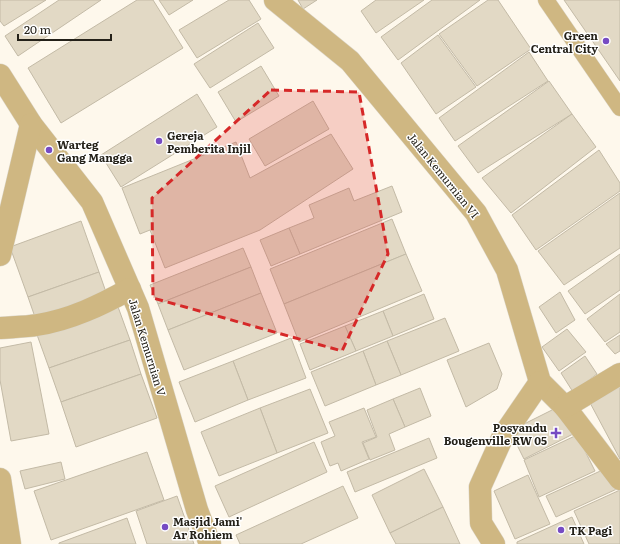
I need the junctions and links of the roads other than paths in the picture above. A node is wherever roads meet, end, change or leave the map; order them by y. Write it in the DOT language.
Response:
graph roads {
  1 [pos="275,0"];
  2 [pos="546,0"];
  3 [pos="0,75"];
  4 [pos="620,108"];
  5 [pos="31,124"];
  6 [pos="0,255"];
  7 [pos="130,290"];
  8 [pos="0,328"];
  9 [pos="620,374"];
  10 [pos="540,382"];
  11 [pos="565,407"];
  12 [pos="0,478"];
  13 [pos="620,479"];
  14 [pos="10,544"];
  15 [pos="210,544"];
  16 [pos="494,544"];
  1 -- 10 [label="street, Jalan Kemurnian VI"];
  2 -- 4 [label="lane"];
  3 -- 5 [label="street, Jalan Kemurnian V"];
  5 -- 6 [label="street"];
  5 -- 7 [label="street, Jalan Kemurnian V"];
  7 -- 8 [label="street"];
  7 -- 15 [label="street, Jalan Kemurnian V"];
  9 -- 11 [label="street"];
  10 -- 11 [label="street"];
  10 -- 16 [label="street"];
  11 -- 13 [label="street"];
  12 -- 14 [label="street"];
}
